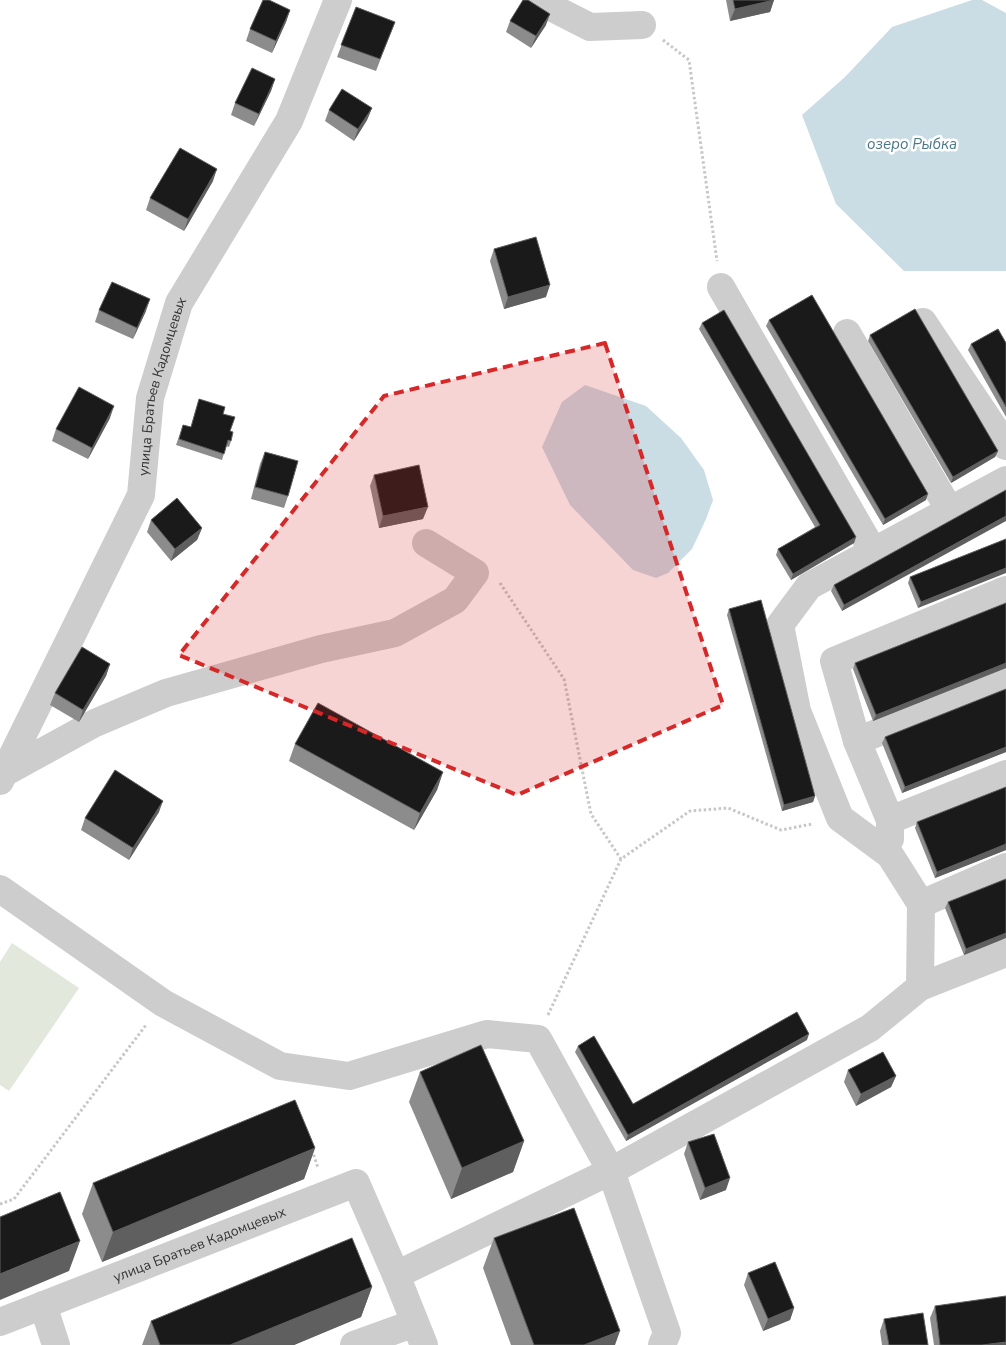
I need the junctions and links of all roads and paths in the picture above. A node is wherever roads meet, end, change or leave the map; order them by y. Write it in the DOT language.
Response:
graph roads {
  1 [pos="338,0"];
  2 [pos="537,0"];
  3 [pos="642,24"];
  4 [pos="721,287"];
  5 [pos="923,322"];
  6 [pos="847,333"];
  7 [pos="1006,446"];
  8 [pos="1006,480"];
  9 [pos="950,510"];
  10 [pos="426,543"];
  11 [pos="873,551"];
  12 [pos="498,580"];
  13 [pos="1006,590"];
  14 [pos="1006,681"];
  15 [pos="857,741"];
  16 [pos="1006,774"];
  17 [pos="2,777"];
  18 [pos="840,818"];
  19 [pos="890,820"];
  20 [pos="890,855"];
  21 [pos="621,859"];
  22 [pos="1006,867"];
  23 [pos="0,889"];
  24 [pos="921,904"];
  25 [pos="1006,953"];
  26 [pos="920,987"];
  27 [pos="163,1003"];
  28 [pos="538,1039"];
  29 [pos="311,1148"];
  30 [pos="611,1171"];
  31 [pos="328,1194"];
  32 [pos="0,1204"];
  33 [pos="396,1275"];
  34 [pos="43,1305"];
  35 [pos="0,1322"];
  36 [pos="419,1334"];
  37 [pos="56,1345"];
  38 [pos="354,1345"];
  39 [pos="662,1345"];
  1 -- 17 [label="street, улица Братьев Кадомцевых"];
  2 -- 3 [label="street"];
  3 -- 4 [label="path"];
  4 -- 11 [label="street"];
  5 -- 7 [label="street"];
  6 -- 9 [label="street"];
  8 -- 9 [label="street"];
  9 -- 11 [label="street"];
  10 -- 17 [label="street"];
  11 -- 18 [label="street"];
  12 -- 21 [label="path"];
  13 -- 15 [label="street"];
  14 -- 15 [label="street"];
  15 -- 19 [label="street"];
  16 -- 19 [label="street"];
  18 -- 20 [label="street"];
  18 -- 21 [label="path"];
  19 -- 20 [label="street"];
  20 -- 24 [label="street"];
  21 -- 28 [label="path"];
  22 -- 24 [label="street"];
  23 -- 27 [label="street"];
  24 -- 26 [label="street"];
  25 -- 26 [label="street"];
  26 -- 30 [label="street"];
  27 -- 28 [label="street"];
  27 -- 32 [label="path"];
  28 -- 30 [label="street"];
  29 -- 31 [label="path"];
  30 -- 33 [label="street"];
  30 -- 39 [label="street"];
  31 -- 33 [label="street, улица Братьев Кадомцевых"];
  31 -- 34 [label="street, улица Братьев Кадомцевых"];
  33 -- 36 [label="street"];
  34 -- 35 [label="street, улица Братьев Кадомцевых"];
  34 -- 37 [label="street"];
  36 -- 38 [label="street"];
}
